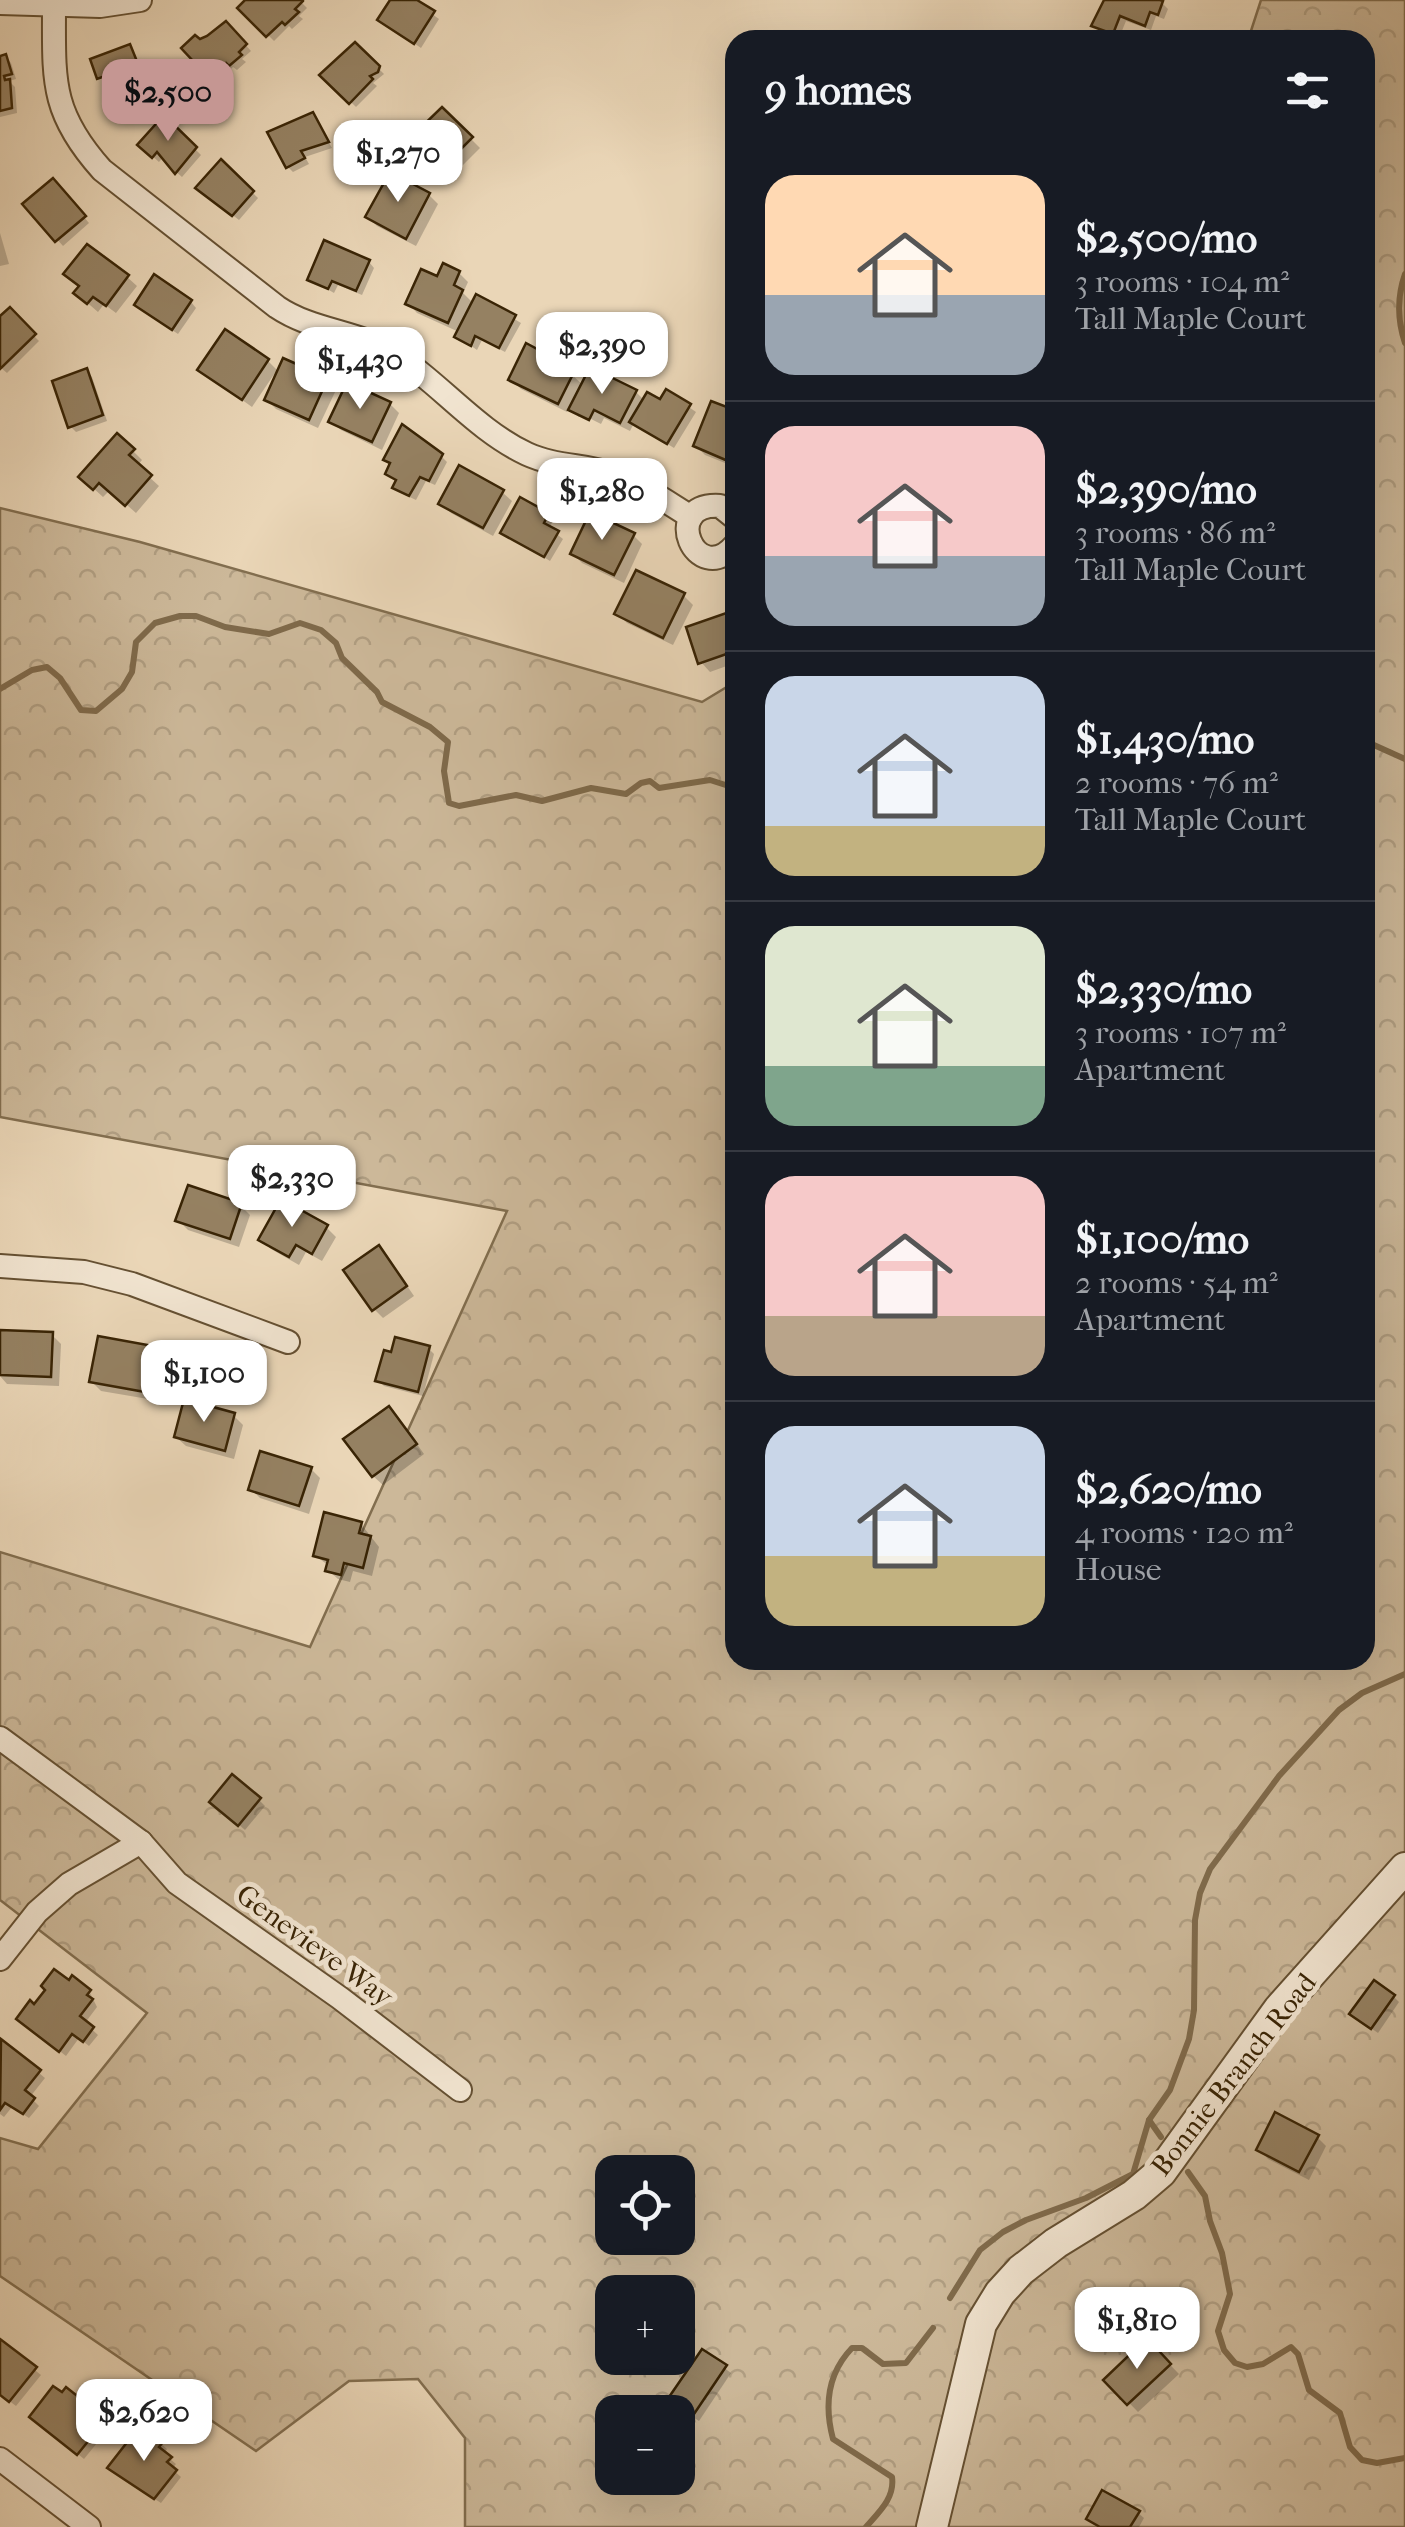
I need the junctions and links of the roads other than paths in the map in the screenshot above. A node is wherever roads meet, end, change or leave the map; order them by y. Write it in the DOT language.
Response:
graph roads {
  1 [pos="140,0"];
  2 [pos="0,3"];
  3 [pos="54,6"];
  4 [pos="725,510"];
  5 [pos="691,517"];
  6 [pos="725,553"];
  7 [pos="0,1266"];
  8 [pos="288,1342"];
  9 [pos="0,1738"];
  10 [pos="141,1842"];
  11 [pos="1405,1868"];
  12 [pos="0,1959"];
  13 [pos="460,2090"];
  14 [pos="0,2459"];
  15 [pos="89,2527"];
  16 [pos="932,2527"];
  1 -- 3 [label="street"];
  2 -- 3 [label="street"];
  3 -- 5 [label="street"];
  4 -- 5 [label="street"];
  5 -- 6 [label="street"];
  7 -- 8 [label="street"];
  9 -- 10 [label="street, Genevieve Way"];
  10 -- 12 [label="street"];
  10 -- 13 [label="street, Genevieve Way"];
  11 -- 16 [label="street, Bonnie Branch Road"];
  14 -- 15 [label="street"];
}
